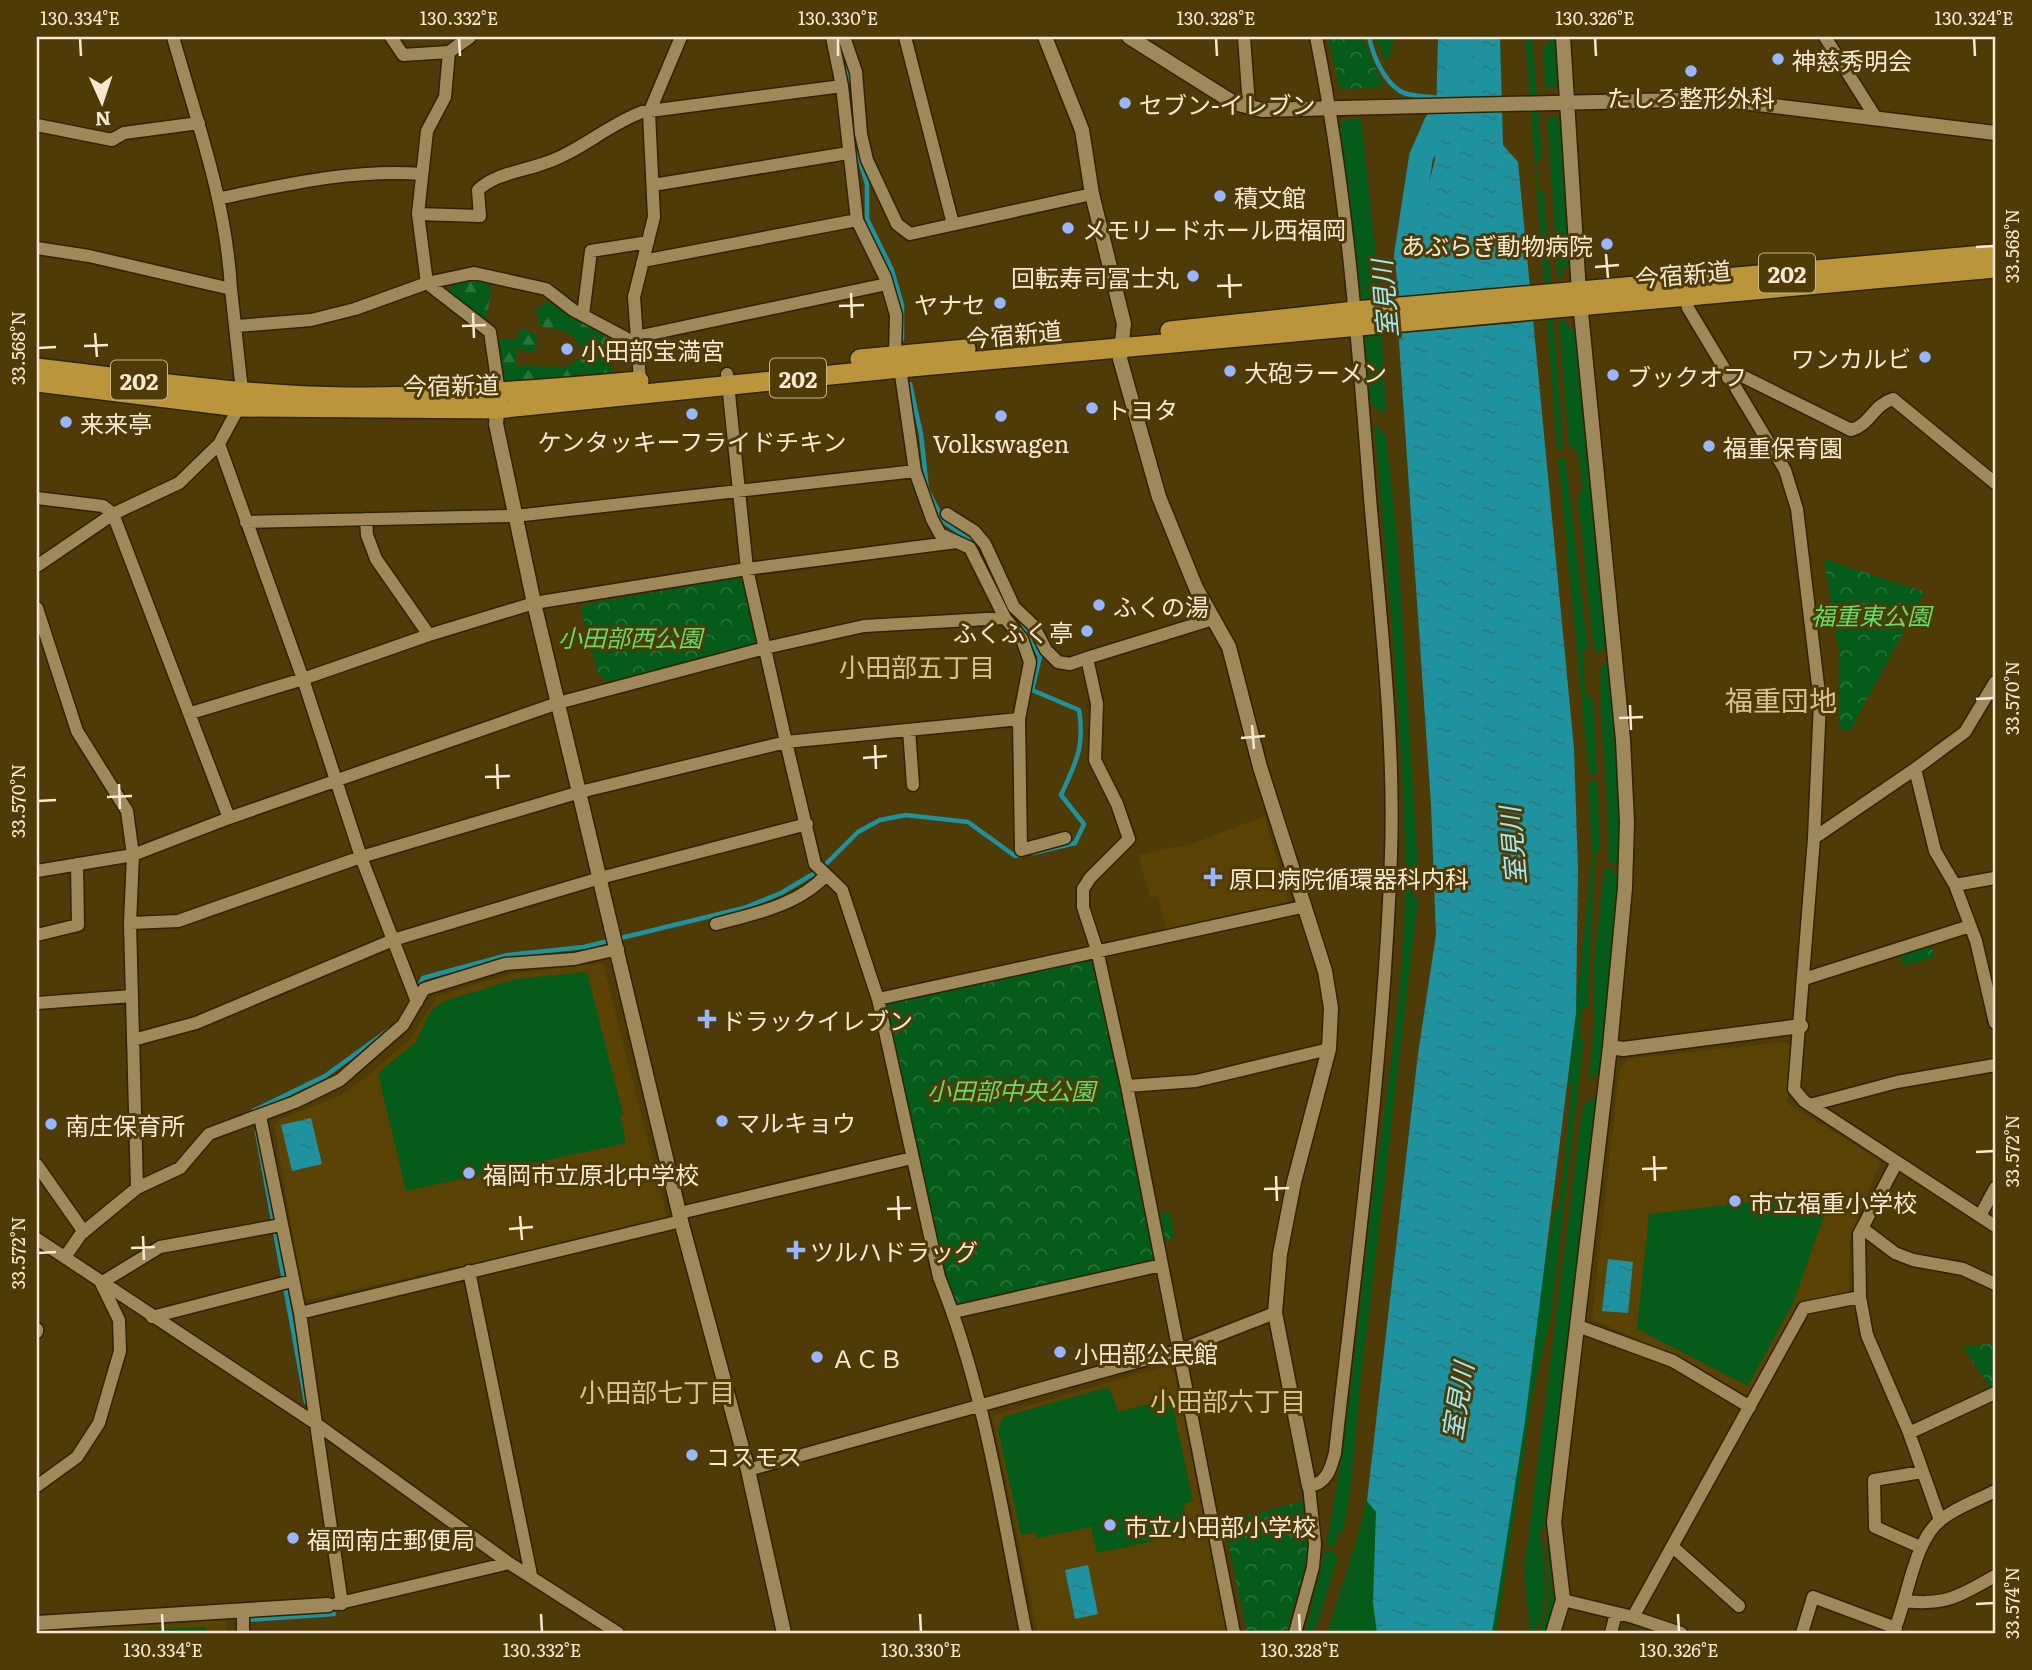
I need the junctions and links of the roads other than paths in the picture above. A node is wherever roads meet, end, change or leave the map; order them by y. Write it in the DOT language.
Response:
graph roads {
  1 [pos="173,37"];
  2 [pos="391,37"];
  3 [pos="470,37"];
  4 [pos="681,37"];
  5 [pos="905,37"];
  6 [pos="1045,37"];
  7 [pos="1129,37"];
  8 [pos="1244,37"];
  9 [pos="1316,37"];
  10 [pos="1563,37"];
  11 [pos="1825,37"];
  12 [pos="838,39"];
  13 [pos="449,52"];
  14 [pos="842,86"];
  15 [pos="1567,104"];
  16 [pos="1249,107"];
  17 [pos="1330,108"];
  18 [pos="649,113"];
  19 [pos="1876,118"];
  20 [pos="198,123"];
  21 [pos="37,125"];
  22 [pos="1995,133"];
  23 [pos="848,153"];
  24 [pos="422,174"];
  25 [pos="653,185"];
  26 [pos="1092,194"];
  27 [pos="221,198"];
  28 [pos="418,214"];
  29 [pos="857,220"];
  30 [pos="953,224"];
  31 [pos="648,242"];
  32 [pos="37,248"];
  33 [pos="1995,254"];
  34 [pos="643,261"];
  35 [pos="1995,268"];
  36 [pos="427,283"];
  37 [pos="887,284"];
  38 [pos="232,289"];
  39 [pos="1686,298"];
  40 [pos="1580,299"];
  41 [pos="583,315"];
  42 [pos="1355,319"];
  43 [pos="237,326"];
  44 [pos="636,341"];
  45 [pos="1122,342"];
  46 [pos="897,361"];
  47 [pos="37,369"];
  48 [pos="1728,378"];
  49 [pos="727,380"];
  50 [pos="640,381"];
  51 [pos="37,382"];
  52 [pos="240,399"];
  53 [pos="498,401"];
  54 [pos="219,444"];
  55 [pos="915,471"];
  56 [pos="1995,483"];
  57 [pos="737,491"];
  58 [pos="37,498"];
  59 [pos="113,514"];
  60 [pos="947,514"];
  61 [pos="515,516"];
  62 [pos="366,519"];
  63 [pos="246,522"];
  64 [pos="957,542"];
  65 [pos="37,566"];
  66 [pos="747,569"];
  67 [pos="534,603"];
  68 [pos="37,610"];
  69 [pos="1005,618"];
  70 [pos="1213,619"];
  71 [pos="429,635"];
  72 [pos="765,648"];
  73 [pos="1087,658"];
  74 [pos="303,679"];
  75 [pos="1995,682"];
  76 [pos="558,703"];
  77 [pos="191,713"];
  78 [pos="1019,719"];
  79 [pos="909,730"];
  80 [pos="786,742"];
  81 [pos="1915,769"];
  82 [pos="336,779"];
  83 [pos="913,785"];
  84 [pos="580,792"];
  85 [pos="229,818"];
  86 [pos="807,824"];
  87 [pos="1065,838"];
  88 [pos="1814,838"];
  89 [pos="133,855"];
  90 [pos="361,857"];
  91 [pos="76,864"];
  92 [pos="37,871"];
  93 [pos="827,875"];
  94 [pos="600,878"];
  95 [pos="1995,878"];
  96 [pos="1955,885"];
  97 [pos="1302,907"];
  98 [pos="130,923"];
  99 [pos="716,924"];
  100 [pos="1970,926"];
  101 [pos="37,935"];
  102 [pos="393,940"];
  103 [pos="616,942"];
  104 [pos="1097,950"];
  105 [pos="1804,979"];
  106 [pos="132,996"];
  107 [pos="878,999"];
  108 [pos="416,1002"];
  109 [pos="37,1003"];
  110 [pos="1995,1023"];
  111 [pos="1801,1026"];
  112 [pos="133,1040"];
  113 [pos="1610,1047"];
  114 [pos="1329,1049"];
  115 [pos="1995,1065"];
  116 [pos="1128,1086"];
  117 [pos="1810,1105"];
  118 [pos="255,1118"];
  119 [pos="912,1158"];
  120 [pos="1900,1164"];
  121 [pos="37,1165"];
  122 [pos="137,1188"];
  123 [pos="1995,1188"];
  124 [pos="1980,1216"];
  125 [pos="680,1217"];
  126 [pos="275,1226"];
  127 [pos="1995,1226"];
  128 [pos="1862,1228"];
  129 [pos="83,1232"];
  130 [pos="37,1239"];
  131 [pos="65,1257"];
  132 [pos="1162,1265"];
  133 [pos="469,1270"];
  134 [pos="292,1281"];
  135 [pos="101,1283"];
  136 [pos="1995,1284"];
  137 [pos="1860,1297"];
  138 [pos="954,1312"];
  139 [pos="300,1313"];
  140 [pos="1275,1313"];
  141 [pos="152,1318"];
  142 [pos="1578,1326"];
  143 [pos="1180,1350"];
  144 [pos="1995,1393"];
  145 [pos="982,1404"];
  146 [pos="1750,1407"];
  147 [pos="318,1425"];
  148 [pos="1909,1433"];
  149 [pos="748,1470"];
  150 [pos="1922,1472"];
  151 [pos="37,1486"];
  152 [pos="1308,1486"];
  153 [pos="1995,1491"];
  154 [pos="1940,1520"];
  155 [pos="1672,1547"];
  156 [pos="1920,1547"];
  157 [pos="509,1563"];
  158 [pos="531,1576"];
  159 [pos="1995,1576"];
  160 [pos="1563,1600"];
  161 [pos="1906,1601"];
  162 [pos="335,1604"];
  163 [pos="1739,1606"];
  164 [pos="243,1610"];
  165 [pos="1616,1613"];
  166 [pos="1633,1617"];
  167 [pos="37,1623"];
  168 [pos="1649,1628"];
  169 [pos="1895,1630"];
  170 [pos="243,1633"];
  171 [pos="618,1633"];
  172 [pos="784,1633"];
  173 [pos="1026,1633"];
  174 [pos="1234,1633"];
  175 [pos="1295,1633"];
  176 [pos="1553,1633"];
  177 [pos="1611,1633"];
  178 [pos="1681,1633"];
  179 [pos="1802,1633"];
  1 -- 20 [label="street"];
  2 -- 13 [label="street"];
  3 -- 13 [label="street"];
  4 -- 18 [label="street"];
  5 -- 30 [label="street"];
  6 -- 26 [label="street"];
  7 -- 16 [label="street"];
  8 -- 16 [label="street"];
  9 -- 17 [label="street"];
  10 -- 15 [label="street"];
  11 -- 19 [label="street"];
  12 -- 14 [label="street"];
  12 -- 30 [label="street"];
  13 -- 24 [label="street"];
  14 -- 18 [label="street"];
  14 -- 23 [label="street"];
  15 -- 17 [label="street"];
  15 -- 19 [label="street"];
  15 -- 40 [label="street"];
  16 -- 17 [label="street"];
  17 -- 42 [label="street"];
  18 -- 25 [label="street"];
  18 -- 28 [label="street"];
  19 -- 22 [label="street"];
  20 -- 21 [label="street"];
  20 -- 27 [label="street"];
  23 -- 25 [label="street"];
  23 -- 29 [label="street"];
  24 -- 27 [label="street"];
  24 -- 28 [label="street"];
  25 -- 31 [label="street"];
  26 -- 30 [label="street"];
  26 -- 45 [label="street"];
  27 -- 38 [label="street"];
  28 -- 36 [label="street"];
  29 -- 34 [label="street"];
  29 -- 37 [label="street"];
  31 -- 34 [label="street"];
  31 -- 41 [label="street"];
  32 -- 38 [label="street"];
  33 -- 40 [label="highway, 今宿新道 / 202"];
  34 -- 44 [label="street"];
  35 -- 39 [label="highway, 今宿新道 / 202"];
  36 -- 41 [label="street"];
  36 -- 43 [label="street"];
  36 -- 53 [label="street"];
  37 -- 44 [label="street"];
  37 -- 46 [label="street"];
  38 -- 43 [label="street"];
  39 -- 40 [label="highway, 今宿新道 / 202"];
  39 -- 48 [label="street"];
  40 -- 42 [label="highway, 今宿新道 / 202"];
  40 -- 113 [label="street"];
  41 -- 44 [label="street"];
  42 -- 45 [label="highway, 今宿新道 / 202"];
  42 -- 152 [label="street"];
  43 -- 52 [label="street"];
  44 -- 50 [label="street"];
  45 -- 46 [label="highway, 今宿新道 / 202"];
  45 -- 70 [label="street"];
  46 -- 49 [label="highway, 今宿新道 / 202"];
  46 -- 55 [label="street"];
  47 -- 52 [label="highway, 今宿新道 / 202"];
  48 -- 56 [label="street"];
  48 -- 88 [label="street"];
  49 -- 50 [label="highway, 今宿新道 / 202"];
  49 -- 53 [label="highway, 今宿新道 / 202"];
  49 -- 57 [label="street"];
  50 -- 53 [label="highway, 今宿新道 / 202"];
  51 -- 52 [label="highway, 今宿新道 / 202"];
  52 -- 53 [label="highway, 今宿新道 / 202"];
  52 -- 54 [label="street"];
  53 -- 61 [label="street"];
  54 -- 59 [label="street"];
  54 -- 63 [label="street"];
  55 -- 57 [label="street"];
  55 -- 64 [label="street"];
  57 -- 61 [label="street"];
  57 -- 66 [label="street"];
  58 -- 59 [label="street"];
  59 -- 65 [label="street"];
  59 -- 77 [label="street"];
  60 -- 73 [label="street"];
  61 -- 62 [label="street"];
  61 -- 67 [label="street"];
  62 -- 63 [label="street"];
  62 -- 71 [label="street"];
  63 -- 74 [label="street"];
  64 -- 66 [label="street"];
  64 -- 69 [label="street"];
  66 -- 67 [label="street"];
  66 -- 72 [label="street"];
  67 -- 71 [label="street"];
  67 -- 76 [label="street"];
  68 -- 89 [label="street"];
  69 -- 72 [label="street"];
  69 -- 78 [label="street"];
  70 -- 73 [label="street"];
  70 -- 97 [label="street"];
  71 -- 74 [label="street"];
  72 -- 76 [label="street"];
  72 -- 80 [label="street"];
  73 -- 104 [label="street"];
  74 -- 77 [label="street"];
  74 -- 82 [label="street"];
  75 -- 81 [label="street"];
  76 -- 82 [label="street"];
  76 -- 84 [label="street"];
  77 -- 85 [label="street"];
  78 -- 79 [label="street"];
  78 -- 87 [label="street"];
  79 -- 80 [label="street"];
  79 -- 83 [label="street"];
  80 -- 84 [label="street"];
  80 -- 86 [label="street"];
  81 -- 88 [label="street"];
  81 -- 96 [label="street"];
  82 -- 85 [label="street"];
  82 -- 90 [label="street"];
  84 -- 90 [label="street"];
  84 -- 94 [label="street"];
  85 -- 89 [label="street"];
  86 -- 93 [label="street"];
  86 -- 94 [label="street"];
  88 -- 105 [label="street"];
  89 -- 91 [label="street"];
  89 -- 98 [label="street"];
  90 -- 98 [label="street"];
  90 -- 102 [label="street"];
  91 -- 92 [label="street"];
  91 -- 101 [label="street"];
  93 -- 99 [label="street"];
  93 -- 107 [label="street"];
  94 -- 102 [label="street"];
  94 -- 103 [label="street"];
  95 -- 96 [label="street"];
  96 -- 100 [label="street"];
  97 -- 104 [label="street"];
  97 -- 114 [label="street"];
  98 -- 106 [label="street"];
  100 -- 105 [label="street"];
  100 -- 110 [label="street"];
  102 -- 108 [label="street"];
  102 -- 112 [label="street"];
  103 -- 108 [label="street"];
  103 -- 125 [label="street"];
  104 -- 107 [label="street"];
  104 -- 116 [label="street"];
  105 -- 111 [label="street"];
  106 -- 109 [label="street"];
  106 -- 112 [label="street"];
  107 -- 119 [label="street"];
  108 -- 118 [label="street"];
  111 -- 113 [label="street"];
  111 -- 117 [label="street"];
  112 -- 122 [label="street"];
  113 -- 142 [label="street"];
  114 -- 116 [label="street"];
  114 -- 140 [label="street"];
  115 -- 117 [label="street"];
  116 -- 132 [label="street"];
  117 -- 120 [label="street"];
  118 -- 122 [label="street"];
  118 -- 126 [label="street"];
  119 -- 125 [label="street"];
  119 -- 138 [label="street"];
  120 -- 124 [label="street"];
  120 -- 128 [label="street"];
  121 -- 129 [label="street"];
  122 -- 129 [label="street"];
  123 -- 124 [label="street"];
  124 -- 127 [label="street"];
  125 -- 133 [label="street"];
  125 -- 149 [label="street"];
  126 -- 134 [label="street"];
  126 -- 135 [label="street"];
  128 -- 136 [label="street"];
  128 -- 137 [label="street"];
  129 -- 131 [label="street"];
  130 -- 131 [label="street"];
  131 -- 135 [label="street"];
  132 -- 138 [label="street"];
  132 -- 143 [label="street"];
  133 -- 139 [label="street"];
  133 -- 158 [label="street"];
  134 -- 139 [label="street"];
  134 -- 141 [label="street"];
  135 -- 141 [label="street"];
  135 -- 151 [label="street"];
  137 -- 146 [label="street"];
  137 -- 148 [label="street"];
  138 -- 145 [label="street"];
  139 -- 147 [label="street"];
  140 -- 143 [label="street"];
  140 -- 152 [label="street"];
  141 -- 147 [label="street"];
  142 -- 146 [label="street"];
  142 -- 160 [label="street"];
  143 -- 145 [label="street"];
  143 -- 174 [label="street"];
  144 -- 148 [label="street"];
  145 -- 149 [label="street"];
  145 -- 173 [label="street"];
  146 -- 155 [label="street"];
  147 -- 157 [label="street"];
  147 -- 162 [label="street"];
  148 -- 150 [label="street"];
  149 -- 172 [label="street"];
  150 -- 154 [label="street"];
  150 -- 156 [label="street"];
  152 -- 175 [label="street"];
  153 -- 154 [label="street"];
  154 -- 156 [label="street"];
  155 -- 163 [label="street"];
  155 -- 166 [label="street"];
  156 -- 161 [label="street"];
  157 -- 158 [label="street"];
  157 -- 162 [label="street"];
  158 -- 171 [label="street"];
  159 -- 161 [label="street"];
  160 -- 165 [label="street"];
  160 -- 176 [label="street"];
  161 -- 169 [label="street"];
  162 -- 164 [label="street"];
  164 -- 167 [label="street"];
  164 -- 170 [label="street"];
  165 -- 166 [label="street"];
  165 -- 177 [label="street"];
  166 -- 168 [label="street"];
  168 -- 178 [label="street"];
  169 -- 179 [label="street"];
}
